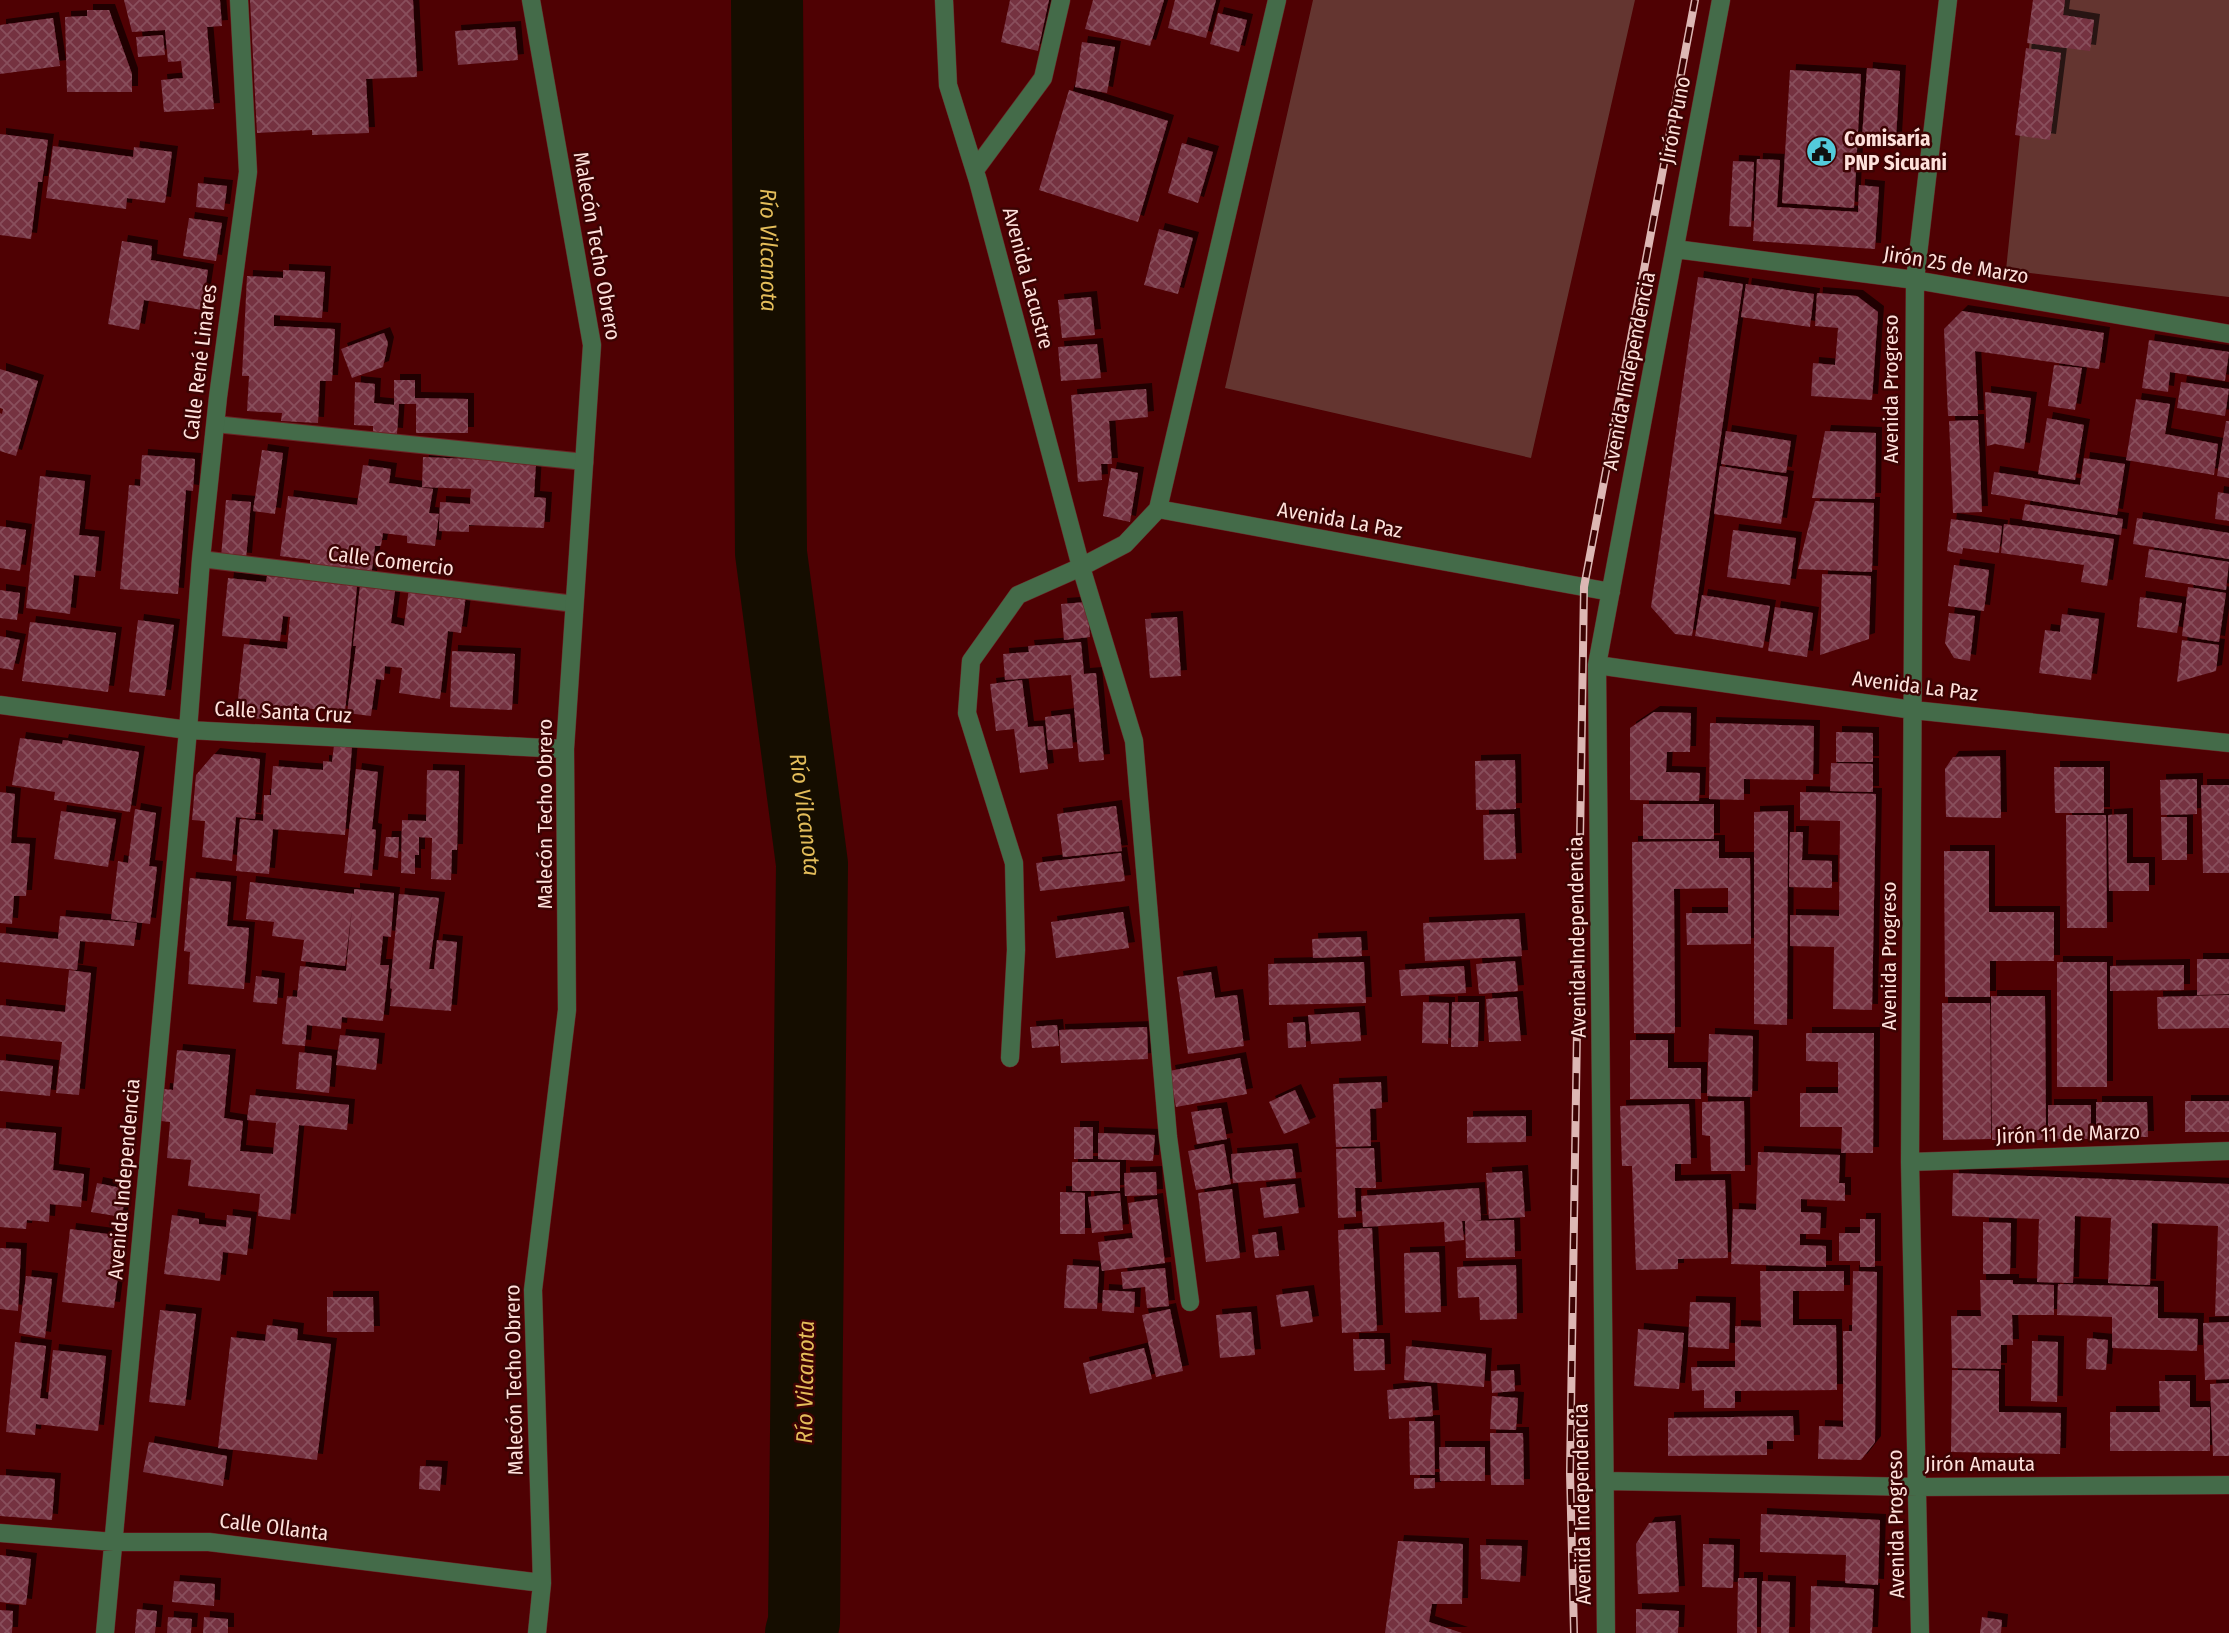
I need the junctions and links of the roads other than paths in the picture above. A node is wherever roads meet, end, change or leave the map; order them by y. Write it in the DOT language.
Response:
graph roads {
  1 [pos="239,0"];
  2 [pos="531,0"];
  3 [pos="944,0"];
  4 [pos="1061,0"];
  5 [pos="1277,0"];
  6 [pos="1721,0"];
  7 [pos="1948,0"];
  8 [pos="975,170"];
  9 [pos="1675,249"];
  10 [pos="1915,280"];
  11 [pos="2229,334"];
  12 [pos="215,424"];
  13 [pos="585,462"];
  14 [pos="1158,509"];
  15 [pos="201,559"];
  16 [pos="1081,567"];
  17 [pos="1611,592"];
  18 [pos="575,604"];
  19 [pos="1597,665"];
  20 [pos="0,705"];
  21 [pos="1913,710"];
  22 [pos="188,730"];
  23 [pos="2228,738"];
  24 [pos="565,750"];
  25 [pos="1010,1058"];
  26 [pos="2229,1151"];
  27 [pos="1910,1162"];
  28 [pos="1190,1302"];
  29 [pos="1605,1481"];
  30 [pos="2229,1485"];
  31 [pos="1918,1487"];
  32 [pos="0,1533"];
  33 [pos="114,1542"];
  34 [pos="542,1583"];
  35 [pos="105,1633"];
  36 [pos="537,1633"];
  37 [pos="1606,1633"];
  38 [pos="1920,1633"];
  1 -- 12 [label="street, Calle René Linares"];
  2 -- 13 [label="street, Malecón Techo Obrero"];
  3 -- 8 [label="street, Avenida Lacustre"];
  4 -- 8 [label="street"];
  5 -- 14 [label="street"];
  6 -- 9 [label="street, Jirón Puno"];
  7 -- 10 [label="street, Avenida Progreso"];
  8 -- 16 [label="street, Avenida Lacustre"];
  9 -- 10 [label="street, Jirón 25 de Marzo"];
  9 -- 17 [label="street, Avenida Independencia"];
  10 -- 11 [label="street, Jirón 25 de Marzo"];
  10 -- 21 [label="street, Avenida Progreso"];
  12 -- 13 [label="lane"];
  12 -- 15 [label="street, Calle René Linares"];
  13 -- 18 [label="street, Malecón Techo Obrero"];
  14 -- 16 [label="street"];
  14 -- 17 [label="street, Avenida La Paz"];
  15 -- 18 [label="lane, Calle Comercio"];
  15 -- 22 [label="street, Calle René Linares"];
  16 -- 25 [label="street"];
  16 -- 28 [label="street, Avenida Lacustre"];
  17 -- 19 [label="street, Avenida Independencia"];
  18 -- 24 [label="street, Malecón Techo Obrero"];
  19 -- 21 [label="street, Avenida La Paz"];
  19 -- 29 [label="street, Avenida Independencia"];
  20 -- 22 [label="street, Calle Santa Cruz"];
  21 -- 23 [label="street, Avenida La Paz"];
  21 -- 27 [label="street, Avenida Progreso"];
  22 -- 24 [label="street, Calle Santa Cruz"];
  22 -- 33 [label="street, Avenida Independencia"];
  24 -- 34 [label="street, Malecón Techo Obrero"];
  26 -- 27 [label="street, Jirón 11 de Marzo"];
  27 -- 31 [label="street, Avenida Progreso"];
  29 -- 31 [label="street, Jirón Amauta"];
  29 -- 37 [label="street, Avenida Independencia"];
  30 -- 31 [label="street, Jirón Amauta"];
  31 -- 38 [label="street, Avenida Progreso"];
  32 -- 33 [label="street, Calle Ollanta"];
  33 -- 34 [label="street, Calle Ollanta"];
  33 -- 35 [label="street, Avenida Independencia"];
  34 -- 36 [label="street, Malecón Techo Obrero"];
}
